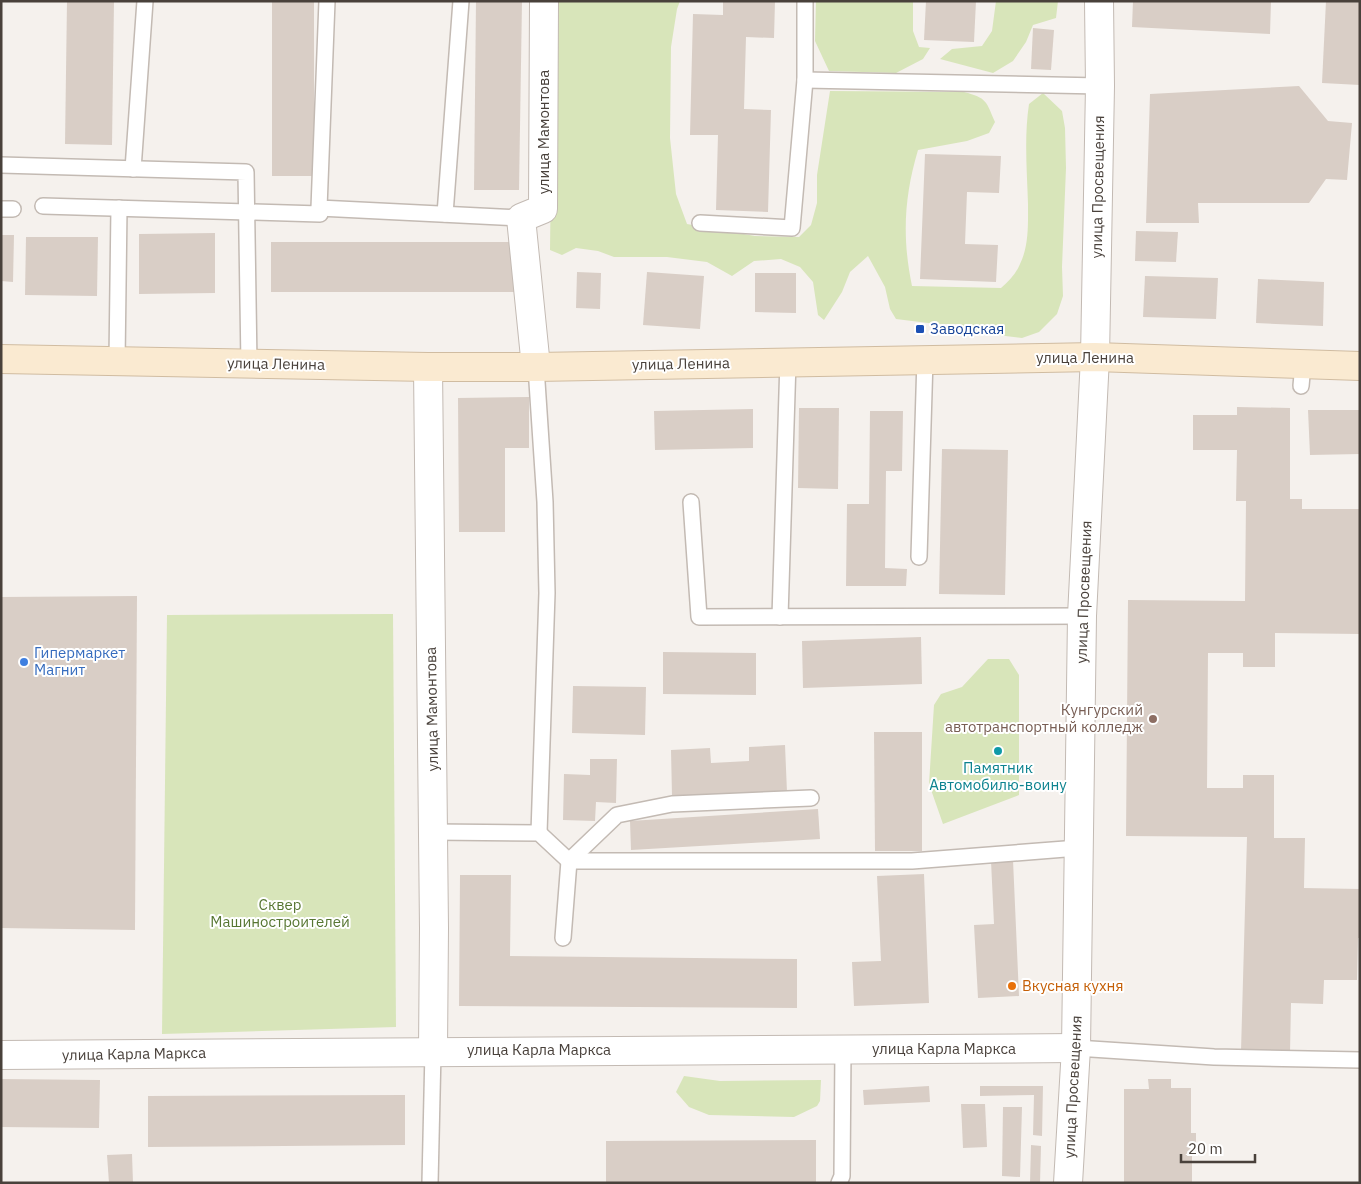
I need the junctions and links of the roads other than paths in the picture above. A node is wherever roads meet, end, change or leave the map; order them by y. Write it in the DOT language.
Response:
graph roads {
  1 [pos="145,1"];
  2 [pos="327,1"];
  3 [pos="461,1"];
  4 [pos="544,1"];
  5 [pos="804,1"];
  6 [pos="1099,1"];
  7 [pos="805,80"];
  8 [pos="1100,86"];
  9 [pos="1,165"];
  10 [pos="133,169"];
  11 [pos="43,206"];
  12 [pos="119,208"];
  13 [pos="319,208"];
  14 [pos="247,211"];
  15 [pos="445,214"];
  16 [pos="521,218"];
  17 [pos="700,223"];
  18 [pos="1095,357"];
  19 [pos="1,359"];
  20 [pos="925,359"];
  21 [pos="788,361"];
  22 [pos="117,362"];
  23 [pos="249,364"];
  24 [pos="1360,366"];
  25 [pos="428,367"];
  26 [pos="536,367"];
  27 [pos="691,502"];
  28 [pos="919,557"];
  29 [pos="780,616"];
  30 [pos="1082,616"];
  31 [pos="811,798"];
  32 [pos="433,832"];
  33 [pos="539,832"];
  34 [pos="1078,848"];
  35 [pos="569,861"];
  36 [pos="563,938"];
  37 [pos="1076,1048"];
  38 [pos="844,1049"];
  39 [pos="433,1051"];
  40 [pos="1,1055"];
  41 [pos="1360,1060"];
  42 [pos="430,1183"];
  43 [pos="839,1183"];
  44 [pos="1068,1183"];
  1 -- 10 [label="lane"];
  2 -- 13 [label="lane"];
  3 -- 15 [label="lane"];
  4 -- 16 [label="street, улица Мамонтова"];
  5 -- 7 [label="lane"];
  6 -- 8 [label="street, улица Просвещения"];
  7 -- 8 [label="lane"];
  7 -- 17 [label="lane"];
  8 -- 18 [label="street, улица Просвещения"];
  9 -- 10 [label="lane"];
  10 -- 14 [label="lane"];
  11 -- 12 [label="lane"];
  12 -- 14 [label="lane"];
  12 -- 22 [label="lane"];
  13 -- 14 [label="lane"];
  13 -- 15 [label="lane"];
  14 -- 23 [label="lane"];
  15 -- 16 [label="lane"];
  16 -- 26 [label="street"];
  18 -- 20 [label="street, улица Ленина"];
  18 -- 24 [label="street, улица Ленина"];
  18 -- 30 [label="street, улица Просвещения"];
  19 -- 22 [label="street, улица Ленина"];
  20 -- 21 [label="street, улица Ленина"];
  20 -- 28 [label="lane"];
  21 -- 26 [label="street, улица Ленина"];
  21 -- 29 [label="lane"];
  22 -- 23 [label="street, улица Ленина"];
  23 -- 25 [label="street, улица Ленина"];
  25 -- 26 [label="street, улица Ленина"];
  25 -- 32 [label="street, улица Мамонтова"];
  26 -- 33 [label="lane"];
  27 -- 29 [label="lane"];
  29 -- 30 [label="lane"];
  30 -- 34 [label="street, улица Просвещения"];
  31 -- 35 [label="lane"];
  32 -- 33 [label="lane"];
  32 -- 39 [label="street, улица Мамонтова"];
  33 -- 35 [label="lane"];
  34 -- 35 [label="lane"];
  34 -- 37 [label="street, улица Просвещения"];
  35 -- 36 [label="lane"];
  37 -- 38 [label="street, улица Карла Маркса"];
  37 -- 41 [label="lane"];
  37 -- 44 [label="street, улица Просвещения"];
  38 -- 39 [label="street, улица Карла Маркса"];
  38 -- 43 [label="lane"];
  39 -- 40 [label="street, улица Карла Маркса"];
  39 -- 42 [label="lane"];
}
